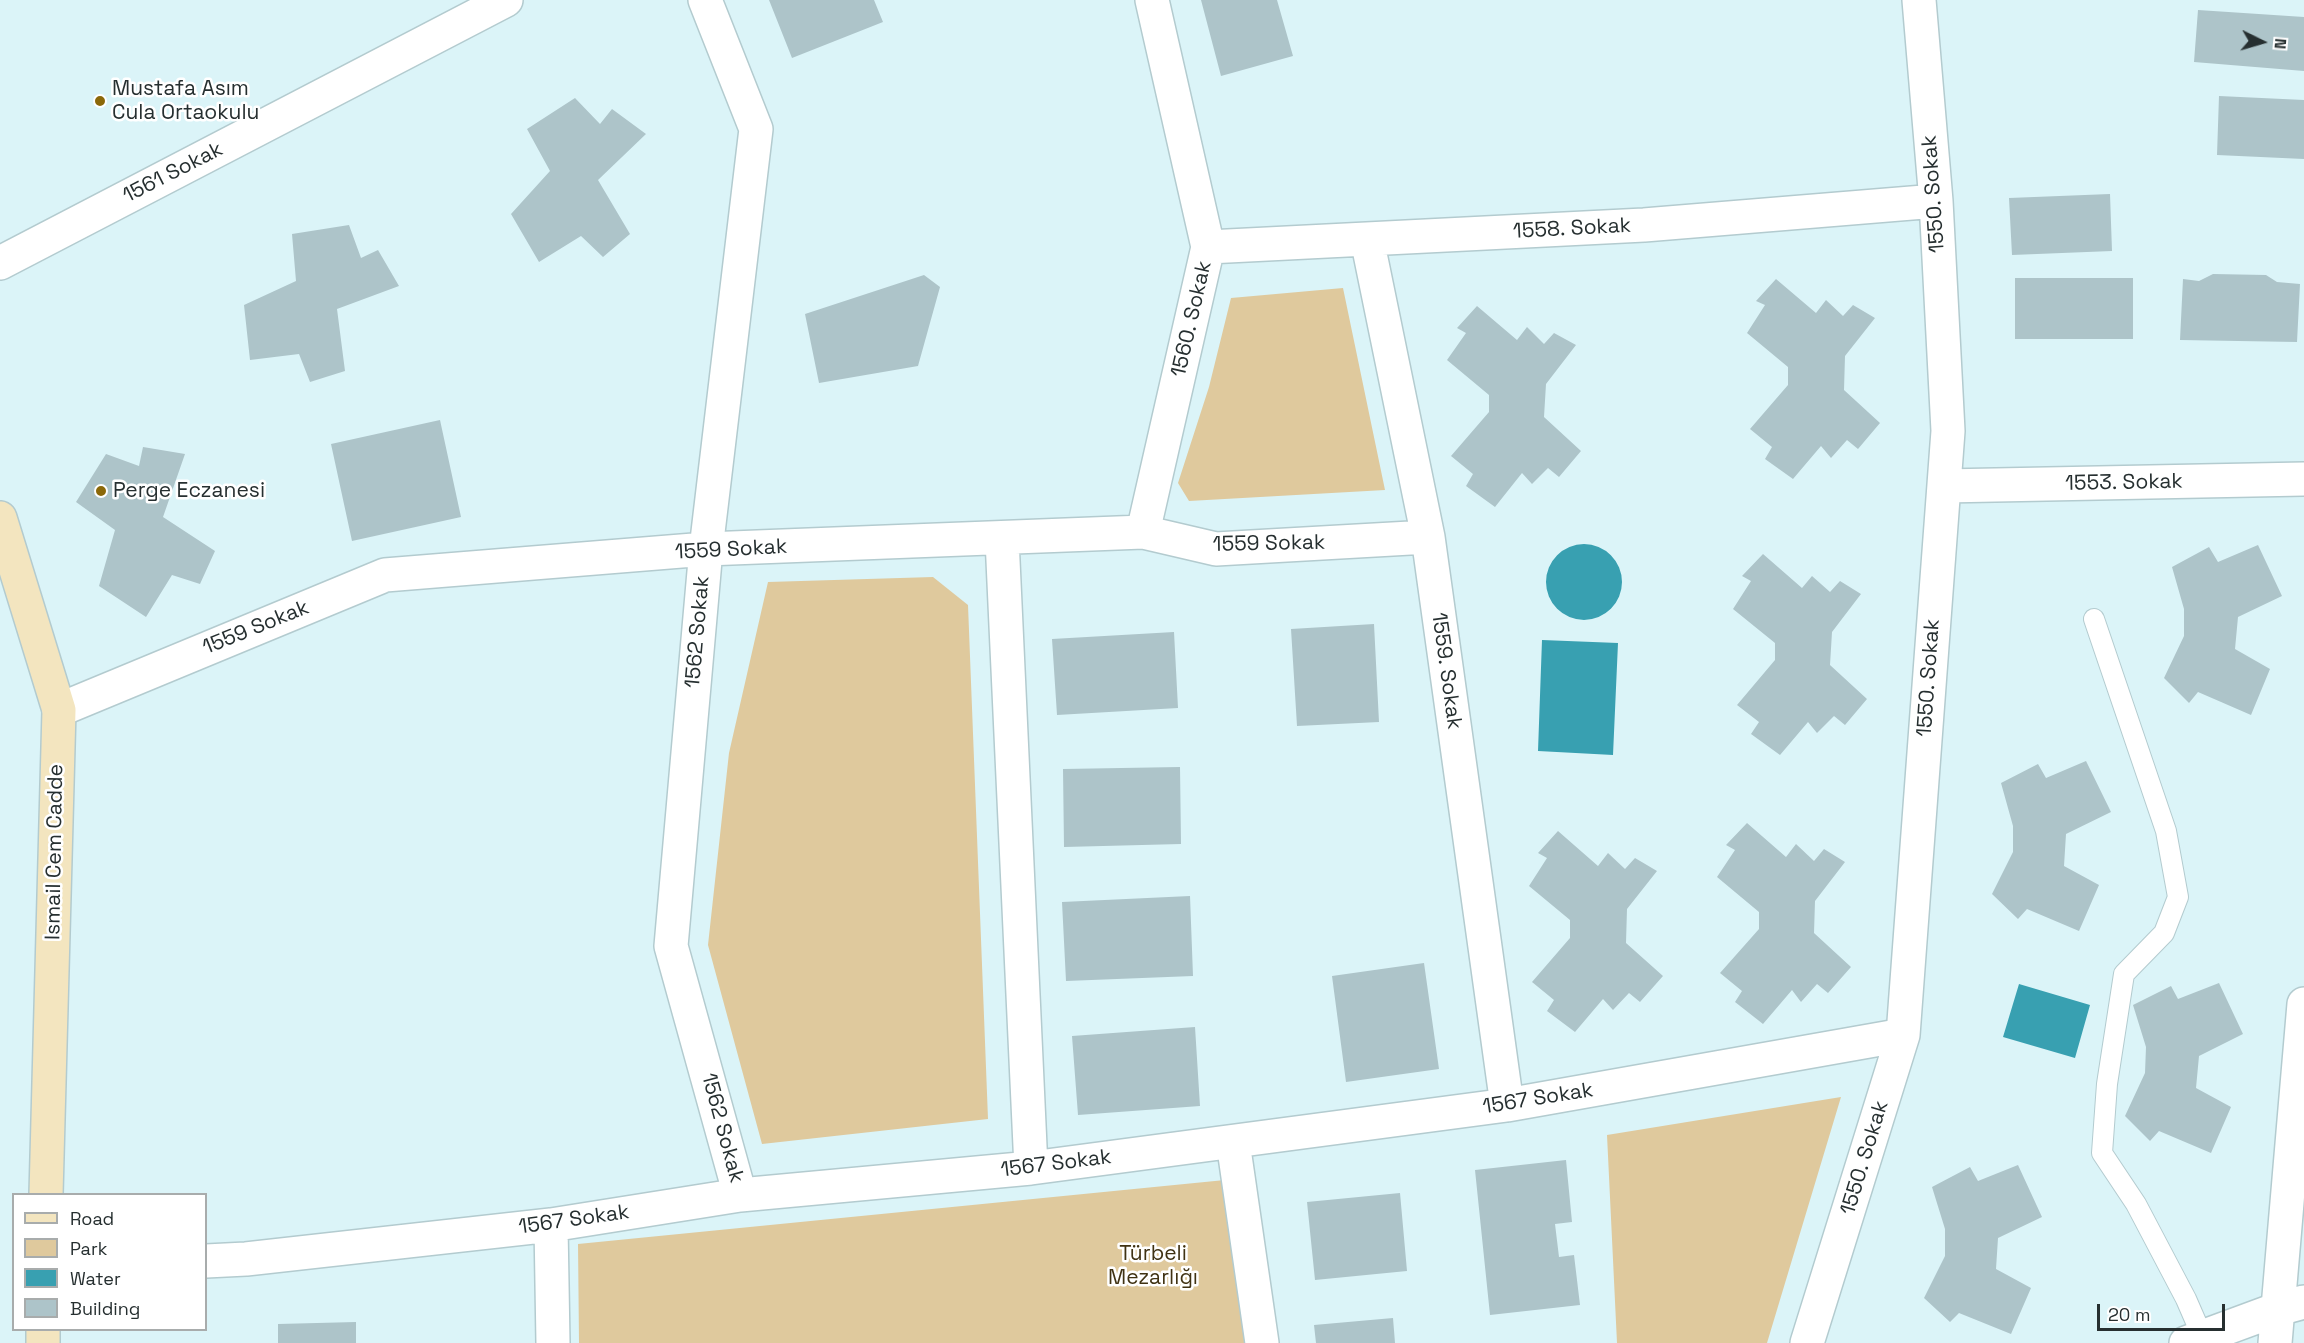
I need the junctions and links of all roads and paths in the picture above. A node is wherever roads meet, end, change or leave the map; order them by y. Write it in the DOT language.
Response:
graph roads {
  1 [pos="506,0"];
  2 [pos="705,0"];
  3 [pos="1152,0"];
  4 [pos="1919,0"];
  5 [pos="1936,201"];
  6 [pos="1367,239"];
  7 [pos="1208,247"];
  8 [pos="0,263"];
  9 [pos="2304,479"];
  10 [pos="1944,486"];
  11 [pos="0,518"];
  12 [pos="1143,532"];
  13 [pos="1428,537"];
  14 [pos="1002,539"];
  15 [pos="706,549"];
  16 [pos="2094,619"];
  17 [pos="59,710"];
  18 [pos="2304,1004"];
  19 [pos="1903,1035"];
  20 [pos="1507,1105"];
  21 [pos="1233,1142"];
  22 [pos="1031,1168"];
  23 [pos="46,1193"];
  24 [pos="740,1195"];
  25 [pos="551,1225"];
  26 [pos="207,1261"];
  27 [pos="2291,1306"];
  28 [pos="2194,1341"];
  29 [pos="553,1343"];
  30 [pos="1262,1343"];
  31 [pos="1807,1343"];
  32 [pos="2275,1343"];
  1 -- 8 [label="street, 1561 Sokak"];
  2 -- 15 [label="street, 1562 Sokak"];
  3 -- 7 [label="street, 1560. Sokak"];
  4 -- 5 [label="street, 1550. Sokak"];
  5 -- 6 [label="street, 1558. Sokak"];
  5 -- 10 [label="street, 1550. Sokak"];
  6 -- 7 [label="street, 1558. Sokak"];
  6 -- 13 [label="street, 1559. Sokak"];
  7 -- 12 [label="street, 1560. Sokak"];
  9 -- 10 [label="street, 1553. Sokak"];
  10 -- 19 [label="street, 1550. Sokak"];
  11 -- 17 [label="main road, Ismail Cem Cadde"];
  12 -- 13 [label="street, 1559 Sokak"];
  12 -- 14 [label="street, 1559 Sokak"];
  13 -- 20 [label="street, 1559. Sokak"];
  14 -- 15 [label="street, 1559 Sokak"];
  14 -- 22 [label="street"];
  15 -- 17 [label="street, 1559 Sokak"];
  15 -- 24 [label="street, 1562 Sokak"];
  16 -- 28 [label="lane"];
  17 -- 23 [label="main road, Ismail Cem Cadde"];
  18 -- 27 [label="street"];
  19 -- 20 [label="street, 1567 Sokak"];
  19 -- 31 [label="street, 1550. Sokak"];
  20 -- 21 [label="street, 1567 Sokak"];
  21 -- 22 [label="street, 1567 Sokak"];
  21 -- 30 [label="street"];
  22 -- 24 [label="street, 1567 Sokak"];
  24 -- 25 [label="street, 1567 Sokak"];
  25 -- 26 [label="street, 1567 Sokak"];
  25 -- 29 [label="street"];
  27 -- 28 [label="street"];
  27 -- 32 [label="street"];
}
